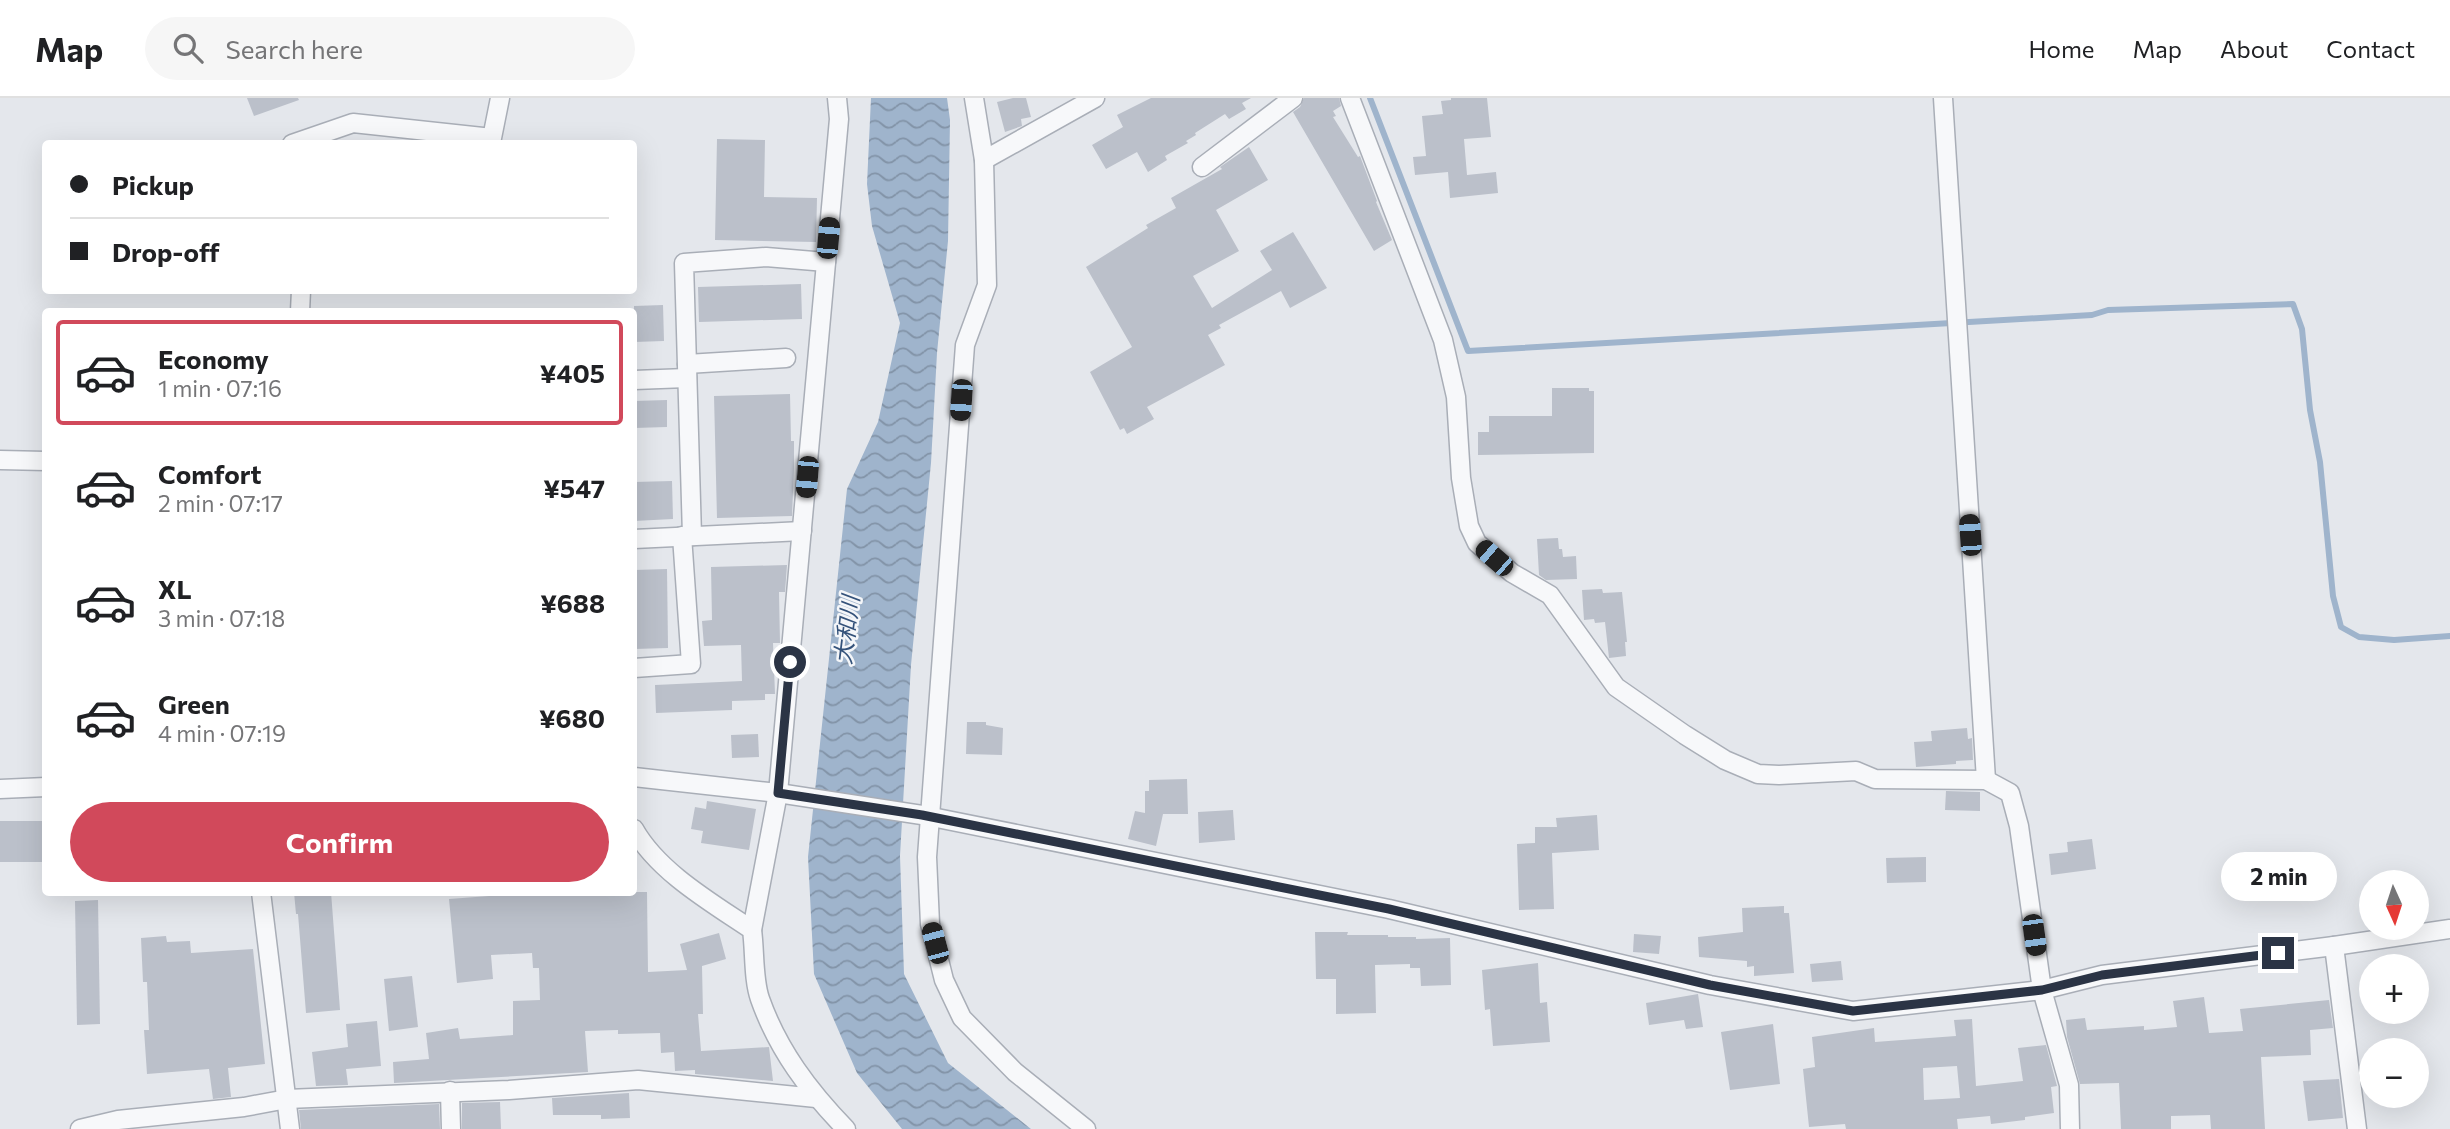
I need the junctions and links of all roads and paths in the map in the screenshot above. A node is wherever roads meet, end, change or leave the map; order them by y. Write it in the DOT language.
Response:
graph roads {
  1 [pos="500,98"];
  2 [pos="837,98"];
  3 [pos="974,98"];
  4 [pos="1057,98"];
  5 [pos="1095,98"];
  6 [pos="1293,98"];
  7 [pos="1350,98"];
  8 [pos="1942,98"];
  9 [pos="1062,117"];
  10 [pos="304,140"];
  11 [pos="984,160"];
  12 [pos="1202,167"];
  13 [pos="826,262"];
  14 [pos="786,358"];
  15 [pos="687,371"];
  16 [pos="637,379"];
  17 [pos="0,460"];
  18 [pos="42,461"];
  19 [pos="802,531"];
  20 [pos="687,536"];
  21 [pos="637,539"];
  22 [pos="637,668"];
  23 [pos="637,777"];
  24 [pos="1986,780"];
  25 [pos="42,788"];
  26 [pos="0,789"];
  27 [pos="785,794"];
  28 [pos="926,816"];
  29 [pos="637,835"];
  30 [pos="262,896"];
  31 [pos="2450,929"];
  32 [pos="752,930"];
  33 [pos="2334,946"];
  34 [pos="2042,990"];
  35 [pos="450,1091"];
  36 [pos="816,1098"];
  37 [pos="287,1099"];
  38 [pos="80,1129"];
  39 [pos="290,1129"];
  40 [pos="451,1129"];
  41 [pos="846,1129"];
  42 [pos="1086,1129"];
  43 [pos="2070,1129"];
  44 [pos="2357,1129"];
  1 -- 10 [label="street"];
  2 -- 13 [label="street"];
  3 -- 11 [label="street"];
  4 -- 9 [label="street"];
  5 -- 9 [label="street"];
  6 -- 12 [label="street"];
  7 -- 24 [label="street"];
  8 -- 24 [label="street"];
  9 -- 11 [label="street"];
  11 -- 28 [label="street"];
  13 -- 15 [label="street"];
  13 -- 19 [label="street"];
  14 -- 15 [label="street"];
  15 -- 16 [label="street"];
  15 -- 20 [label="street"];
  17 -- 18 [label="street"];
  19 -- 20 [label="street"];
  19 -- 27 [label="street"];
  20 -- 21 [label="street"];
  20 -- 22 [label="street"];
  23 -- 27 [label="street"];
  24 -- 34 [label="street"];
  25 -- 26 [label="street"];
  27 -- 28 [label="street"];
  27 -- 32 [label="street"];
  28 -- 34 [label="street"];
  28 -- 42 [label="street"];
  29 -- 32 [label="street"];
  30 -- 37 [label="street"];
  31 -- 33 [label="street"];
  32 -- 36 [label="street"];
  33 -- 34 [label="street"];
  33 -- 44 [label="street"];
  34 -- 43 [label="street"];
  35 -- 36 [label="street"];
  35 -- 37 [label="street"];
  35 -- 40 [label="street"];
  36 -- 41 [label="street"];
  37 -- 38 [label="street"];
  37 -- 39 [label="street"];
}
